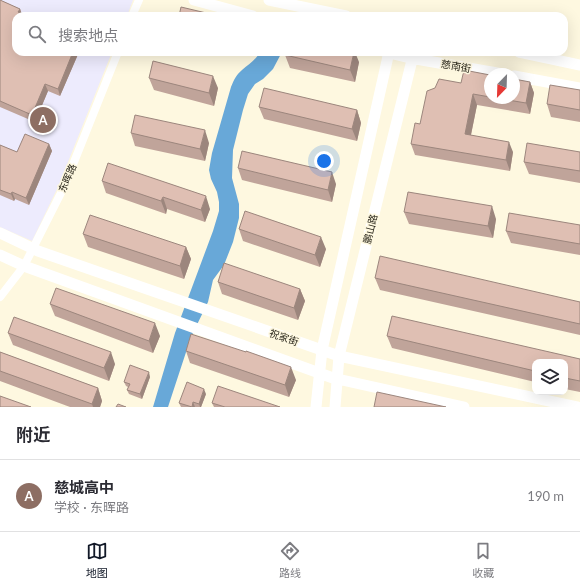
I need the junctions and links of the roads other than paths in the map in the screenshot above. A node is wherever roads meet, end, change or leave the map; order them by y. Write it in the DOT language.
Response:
graph roads {
  1 [pos="139,0"];
  2 [pos="194,0"];
  3 [pos="269,0"];
  4 [pos="134,12"];
  5 [pos="238,12"];
  6 [pos="327,12"];
  7 [pos="116,56"];
  8 [pos="387,56"];
  9 [pos="413,56"];
  10 [pos="418,56"];
  11 [pos="538,56"];
  12 [pos="580,65"];
  13 [pos="484,70"];
  14 [pos="520,77"];
  15 [pos="580,88"];
  16 [pos="0,233"];
  17 [pos="33,248"];
  18 [pos="0,255"];
  19 [pos="24,266"];
  20 [pos="0,297"];
  21 [pos="322,350"];
  22 [pos="339,356"];
  23 [pos="320,373"];
  24 [pos="337,379"];
  25 [pos="316,407"];
  26 [pos="335,407"];
  27 [pos="464,407"];
  28 [pos="577,407"];
  1 -- 4 [label="street"];
  2 -- 5 [label="street"];
  3 -- 6 [label="street"];
  7 -- 17 [label="street, 东晖路"];
  8 -- 21 [label="street, 鹏山路"];
  9 -- 22 [label="street, 鹏山路"];
  10 -- 13 [label="street, 慈南街"];
  11 -- 12 [label="street"];
  14 -- 15 [label="street"];
  16 -- 17 [label="street, 祝家街"];
  17 -- 19 [label="street, 东晖路"];
  17 -- 21 [label="street, 祝家街"];
  18 -- 19 [label="street"];
  19 -- 20 [label="street, 东晖路"];
  19 -- 23 [label="street"];
  21 -- 22 [label="street, 祝家街"];
  21 -- 23 [label="street, 鹏山路"];
  22 -- 24 [label="street, 鹏山路"];
  22 -- 28 [label="street, 祝家街"];
  23 -- 24 [label="street"];
  23 -- 25 [label="street, 鹏山路"];
  24 -- 26 [label="street, 鹏山路"];
  24 -- 27 [label="street"];
}
